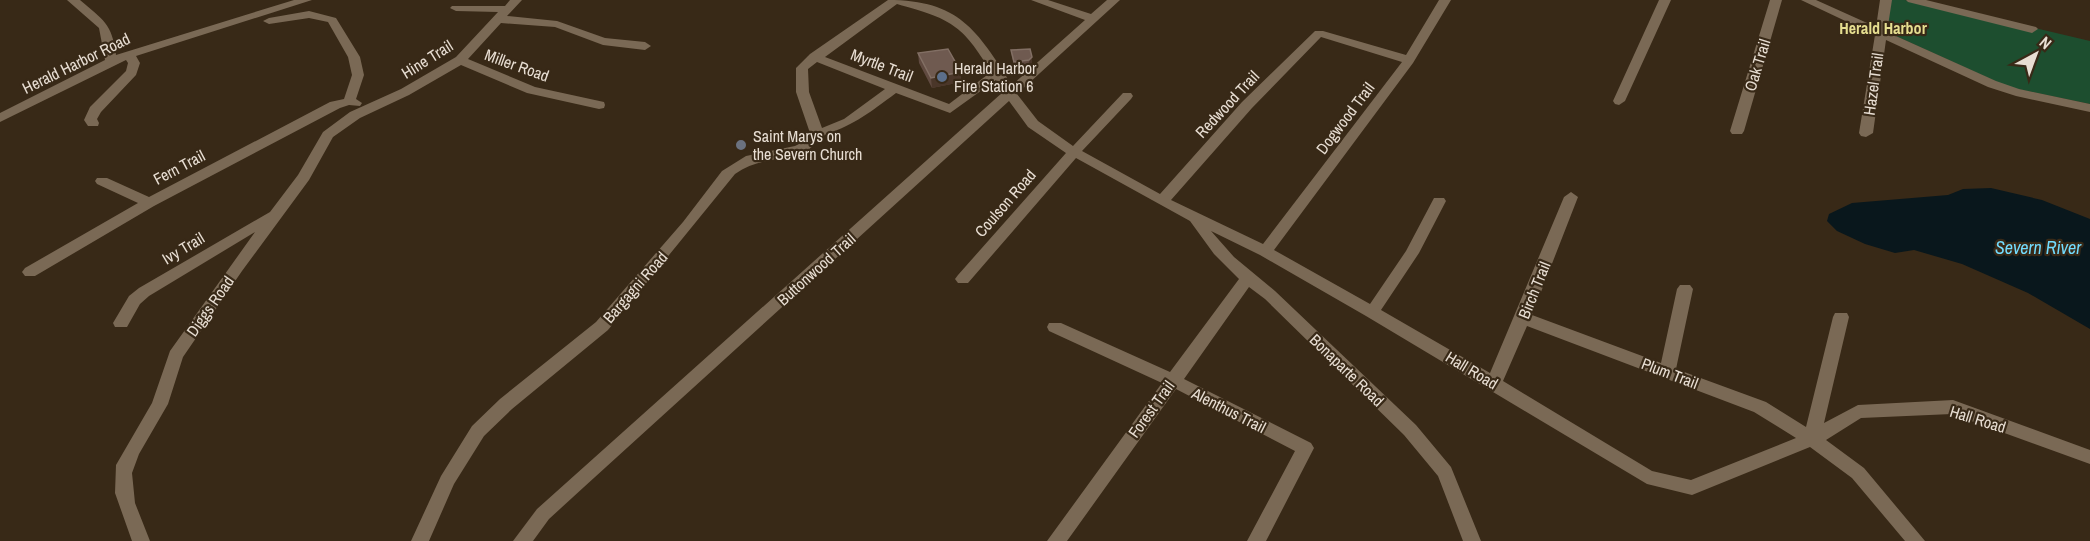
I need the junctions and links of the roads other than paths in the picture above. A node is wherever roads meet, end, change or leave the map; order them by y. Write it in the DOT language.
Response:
graph roads {
  1 [pos="73,0"];
  2 [pos="306,0"];
  3 [pos="896,0"];
  4 [pos="949,0"];
  5 [pos="1036,0"];
  6 [pos="1114,0"];
  7 [pos="1445,0"];
  8 [pos="1665,0"];
  9 [pos="1776,0"];
  10 [pos="1807,0"];
  11 [pos="1886,0"];
  12 [pos="1912,0"];
  13 [pos="512,4"];
  14 [pos="921,5"];
  15 [pos="456,8"];
  16 [pos="499,19"];
  17 [pos="1094,19"];
  18 [pos="215,26"];
  19 [pos="2032,29"];
  20 [pos="1881,33"];
  21 [pos="645,46"];
  22 [pos="129,54"];
  23 [pos="814,57"];
  24 [pos="460,60"];
  25 [pos="1409,60"];
  26 [pos="111,61"];
  27 [pos="997,74"];
  28 [pos="894,88"];
  29 [pos="1009,94"];
  30 [pos="1127,96"];
  31 [pos="349,101"];
  32 [pos="1619,101"];
  33 [pos="599,105"];
  34 [pos="371,106"];
  35 [pos="2090,108"];
  36 [pos="0,118"];
  37 [pos="93,123"];
  38 [pos="1737,131"];
  39 [pos="818,133"];
  40 [pos="1866,133"];
  41 [pos="1074,152"];
  42 [pos="102,181"];
  43 [pos="1571,197"];
  44 [pos="1162,201"];
  45 [pos="1438,201"];
  46 [pos="149,203"];
  47 [pos="275,214"];
  48 [pos="1196,218"];
  49 [pos="1265,251"];
  50 [pos="30,272"];
  51 [pos="1248,278"];
  52 [pos="963,279"];
  53 [pos="1685,289"];
  54 [pos="1372,312"];
  55 [pos="1841,317"];
  56 [pos="1523,318"];
  57 [pos="121,323"];
  58 [pos="1055,327"];
  59 [pos="1668,372"];
  60 [pos="1172,380"];
  61 [pos="1494,383"];
  62 [pos="1812,439"];
  63 [pos="2090,457"];
  64 [pos="141,541"];
  65 [pos="420,541"];
  66 [pos="522,541"];
  67 [pos="1056,541"];
  68 [pos="1256,541"];
  69 [pos="1473,541"];
  70 [pos="1916,541"];
  1 -- 26 [label="street"];
  2 -- 18 [label="street, Herald Harbor Road"];
  3 -- 14 [label="street"];
  3 -- 23 [label="street"];
  4 -- 14 [label="street"];
  5 -- 17 [label="street"];
  6 -- 17 [label="street, Buttonwood Trail"];
  7 -- 25 [label="street, Dogwood Trail"];
  8 -- 32 [label="street"];
  9 -- 38 [label="street, Oak Trail"];
  10 -- 20 [label="street"];
  11 -- 20 [label="street, Hazel Trail"];
  12 -- 19 [label="street"];
  13 -- 15 [label="street"];
  13 -- 16 [label="street, Hine Trail"];
  14 -- 27 [label="street, Hall Road"];
  16 -- 21 [label="street"];
  16 -- 24 [label="street, Hine Trail"];
  17 -- 29 [label="street, Buttonwood Trail"];
  18 -- 22 [label="street, Herald Harbor Road"];
  18 -- 31 [label="street"];
  20 -- 35 [label="street"];
  20 -- 40 [label="street, Hazel Trail"];
  22 -- 26 [label="street, Herald Harbor Road"];
  22 -- 37 [label="street"];
  23 -- 28 [label="street, Myrtle Trail"];
  23 -- 39 [label="street"];
  24 -- 33 [label="street, Miller Road"];
  24 -- 34 [label="street, Hine Trail"];
  25 -- 44 [label="street, Redwood Trail"];
  25 -- 49 [label="street, Dogwood Trail"];
  26 -- 36 [label="street, Herald Harbor Road"];
  27 -- 28 [label="street, Myrtle Trail"];
  27 -- 29 [label="street, Hall Road"];
  28 -- 39 [label="street, Bargagni Road"];
  29 -- 41 [label="street, Hall Road"];
  29 -- 66 [label="street, Buttonwood Trail"];
  30 -- 41 [label="street, Coulson Road"];
  31 -- 34 [label="street"];
  31 -- 46 [label="street, Fern Trail"];
  34 -- 47 [label="street, Diggs Road"];
  39 -- 65 [label="street, Bargagni Road"];
  41 -- 44 [label="street, Hall Road"];
  41 -- 52 [label="street, Coulson Road"];
  42 -- 46 [label="street"];
  43 -- 56 [label="street, Birch Trail"];
  44 -- 48 [label="street, Hall Road"];
  45 -- 54 [label="street"];
  46 -- 50 [label="street, Fern Trail"];
  47 -- 57 [label="street, Ivy Trail"];
  47 -- 64 [label="street, Diggs Road"];
  48 -- 49 [label="street, Hall Road"];
  48 -- 51 [label="street, Bonaparte Road"];
  49 -- 54 [label="street, Hall Road"];
  51 -- 60 [label="street, Forest Trail"];
  51 -- 69 [label="street, Bonaparte Road"];
  53 -- 59 [label="street"];
  54 -- 61 [label="street, Hall Road"];
  55 -- 62 [label="street"];
  56 -- 59 [label="street, Plum Trail"];
  56 -- 61 [label="street, Birch Trail"];
  58 -- 60 [label="street, Alenthus Trail"];
  59 -- 62 [label="street, Plum Trail"];
  60 -- 67 [label="street, Forest Trail"];
  60 -- 68 [label="street, Alenthus Trail"];
  61 -- 62 [label="street, Hall Road"];
  62 -- 63 [label="street, Hall Road"];
  62 -- 70 [label="street, Plum Trail"];
}
